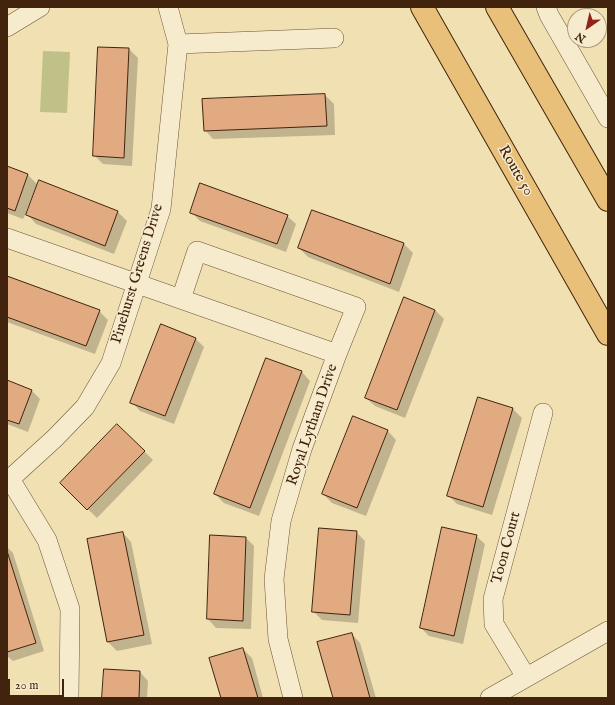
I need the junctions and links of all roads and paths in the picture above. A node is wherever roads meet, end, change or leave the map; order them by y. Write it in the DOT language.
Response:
graph roads {
  1 [pos="40,7"];
  2 [pos="168,7"];
  3 [pos="422,7"];
  4 [pos="497,7"];
  5 [pos="546,7"];
  6 [pos="7,27"];
  7 [pos="334,38"];
  8 [pos="178,44"];
  9 [pos="608,118"];
  10 [pos="608,200"];
  11 [pos="7,238"];
  12 [pos="136,283"];
  13 [pos="180,299"];
  14 [pos="608,334"];
  15 [pos="337,354"];
  16 [pos="543,413"];
  17 [pos="9,478"];
  18 [pos="608,632"];
  19 [pos="526,677"];
  20 [pos="69,698"];
  21 [pos="293,698"];
  22 [pos="490,698"];
  1 -- 6 [label="street"];
  2 -- 8 [label="street, Pinehurst Greens Drive"];
  3 -- 14 [label="highway, Route 50"];
  4 -- 10 [label="highway"];
  5 -- 9 [label="street"];
  7 -- 8 [label="street"];
  8 -- 12 [label="street, Pinehurst Greens Drive"];
  11 -- 12 [label="street, Royal Lytham Drive"];
  12 -- 13 [label="street, Royal Lytham Drive"];
  12 -- 17 [label="street, Pinehurst Greens Drive"];
  13 -- 15 [label="street, Royal Lytham Drive"];
  13 -- 15 [label="street"];
  15 -- 21 [label="street, Royal Lytham Drive"];
  16 -- 19 [label="street, Toon Court"];
  17 -- 20 [label="street"];
  18 -- 19 [label="street"];
  19 -- 22 [label="street"];
}
